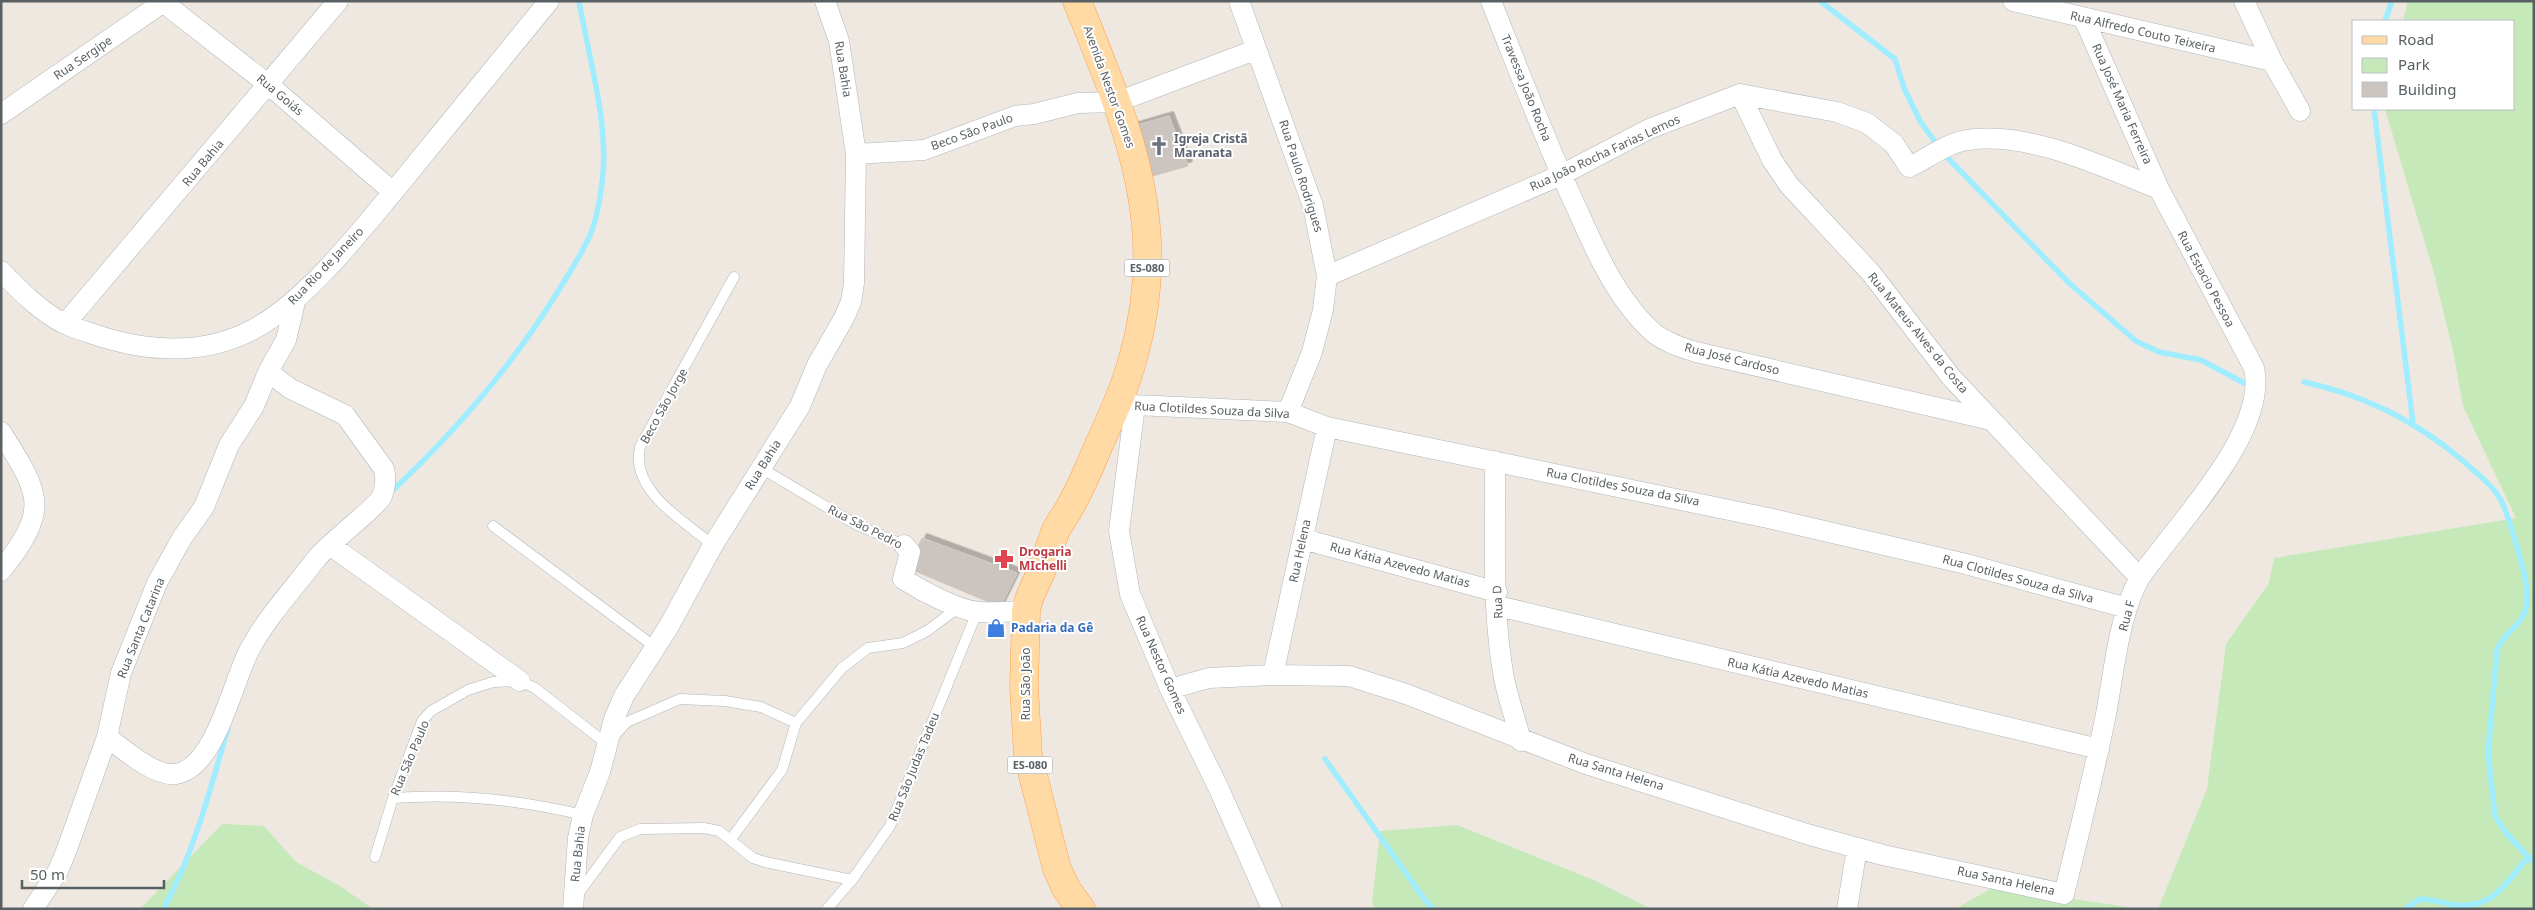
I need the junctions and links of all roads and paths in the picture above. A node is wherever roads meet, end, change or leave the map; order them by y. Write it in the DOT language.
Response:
graph roads {
  1 [pos="338,1"];
  2 [pos="549,1"];
  3 [pos="825,1"];
  4 [pos="1077,1"];
  5 [pos="1238,1"];
  6 [pos="1491,1"];
  7 [pos="2014,1"];
  8 [pos="2244,1"];
  9 [pos="165,2"];
  10 [pos="2084,19"];
  11 [pos="1255,50"];
  12 [pos="2272,61"];
  13 [pos="269,85"];
  14 [pos="1740,94"];
  15 [pos="1117,102"];
  16 [pos="2300,111"];
  17 [pos="1,114"];
  18 [pos="856,154"];
  19 [pos="1561,176"];
  20 [pos="2159,189"];
  21 [pos="392,192"];
  22 [pos="1,271"];
  23 [pos="734,276"];
  24 [pos="1327,276"];
  25 [pos="295,302"];
  26 [pos="65,324"];
  27 [pos="2254,368"];
  28 [pos="268,372"];
  29 [pos="1124,406"];
  30 [pos="1288,412"];
  31 [pos="1991,420"];
  32 [pos="1327,427"];
  33 [pos="1,432"];
  34 [pos="1495,461"];
  35 [pos="760,468"];
  36 [pos="493,526"];
  37 [pos="1303,539"];
  38 [pos="330,545"];
  39 [pos="713,545"];
  40 [pos="904,545"];
  41 [pos="1,572"];
  42 [pos="2140,578"];
  43 [pos="1498,599"];
  44 [pos="2127,608"];
  45 [pos="968,609"];
  46 [pos="1026,611"];
  47 [pos="655,647"];
  48 [pos="1273,675"];
  49 [pos="520,681"];
  50 [pos="1170,689"];
  51 [pos="796,723"];
  52 [pos="107,737"];
  53 [pos="1522,741"];
  54 [pos="607,744"];
  55 [pos="2099,750"];
  56 [pos="393,798"];
  57 [pos="583,815"];
  58 [pos="731,839"];
  59 [pos="1857,848"];
  60 [pos="375,857"];
  61 [pos="852,880"];
  62 [pos="2064,894"];
  63 [pos="573,904"];
  64 [pos="33,909"];
  65 [pos="828,909"];
  66 [pos="1081,909"];
  67 [pos="1272,909"];
  68 [pos="1847,909"];
  1 -- 13 [label="street, Rua Bahia"];
  2 -- 21 [label="street, Rua Rio de Janeiro"];
  3 -- 18 [label="street, Rua Bahia"];
  4 -- 15 [label="main road, Avenida Nestor Gomes / ES-080"];
  5 -- 11 [label="street, Rua Paulo Rodrigues"];
  6 -- 19 [label="street, Travessa João Rocha"];
  7 -- 10 [label="street, Rua Alfredo Couto Teixeira"];
  8 -- 12 [label="street"];
  9 -- 13 [label="street, Rua Goiás"];
  9 -- 17 [label="street, Rua Sergipe"];
  10 -- 12 [label="street, Rua Alfredo Couto Teixeira"];
  10 -- 20 [label="street, Rua José Maria Ferreira"];
  11 -- 15 [label="street, Beco São Paulo"];
  11 -- 24 [label="street, Rua Paulo Rodrigues"];
  12 -- 16 [label="street"];
  13 -- 21 [label="street, Rua Goiás"];
  13 -- 26 [label="street, Rua Bahia"];
  14 -- 19 [label="street, Rua João Rocha Farias Lemos"];
  14 -- 20 [label="street"];
  14 -- 31 [label="street, Rua Mateus Alves da Costa"];
  15 -- 18 [label="street, Beco São Paulo"];
  15 -- 29 [label="main road, Avenida Nestor Gomes / ES-080"];
  18 -- 35 [label="street, Rua Bahia"];
  19 -- 24 [label="street, Rua João Rocha Farias Lemos"];
  19 -- 31 [label="street, Rua José Cardoso"];
  20 -- 27 [label="street, Rua Estacio Pessoa"];
  21 -- 25 [label="street, Rua Rio de Janeiro"];
  22 -- 26 [label="street, Rua Rio de Janeiro"];
  23 -- 39 [label="lane, Beco São Jorge"];
  24 -- 30 [label="street, Rua Paulo Rodrigues"];
  25 -- 26 [label="street, Rua Rio de Janeiro"];
  25 -- 28 [label="street, Rua Santa Catarina"];
  27 -- 42 [label="street, Rua F"];
  28 -- 38 [label="street"];
  28 -- 52 [label="street, Rua Santa Catarina"];
  29 -- 30 [label="street, Rua Clotildes Souza da Silva"];
  29 -- 46 [label="main road, Rua São João / ES-080"];
  29 -- 50 [label="street, Rua Nestor Gomes"];
  30 -- 32 [label="street, Rua Clotildes Souza da Silva"];
  31 -- 42 [label="street, Rua Mateus Alves da Costa"];
  32 -- 34 [label="street, Rua Clotildes Souza da Silva"];
  32 -- 37 [label="street, Rua Helena"];
  33 -- 41 [label="street"];
  34 -- 43 [label="street, Rua D"];
  34 -- 44 [label="street, Rua Clotildes Souza da Silva"];
  35 -- 39 [label="street, Rua Bahia"];
  35 -- 40 [label="lane, Rua São Pedro"];
  36 -- 47 [label="lane"];
  37 -- 43 [label="street, Rua Kátia Azevedo Matias"];
  37 -- 48 [label="street, Rua Helena"];
  38 -- 49 [label="street"];
  38 -- 52 [label="street"];
  39 -- 47 [label="street, Rua Bahia"];
  40 -- 45 [label="street, Rua São Pedro"];
  42 -- 44 [label="street, Rua F"];
  43 -- 53 [label="street, Rua D"];
  43 -- 55 [label="street, Rua Kátia Azevedo Matias"];
  44 -- 55 [label="street, Rua F"];
  45 -- 46 [label="street, Rua São Pedro"];
  45 -- 51 [label="lane"];
  45 -- 61 [label="lane, Rua São Judas Tadeu"];
  46 -- 66 [label="main road, Rua São João / ES-080"];
  47 -- 54 [label="street, Rua Bahia"];
  48 -- 50 [label="street, Rua Santa Helena"];
  48 -- 53 [label="street, Rua Santa Helena"];
  49 -- 54 [label="lane"];
  49 -- 56 [label="lane, Rua São Paulo"];
  50 -- 67 [label="street, Rua Nestor Gomes"];
  51 -- 54 [label="lane"];
  51 -- 58 [label="lane"];
  52 -- 64 [label="street, Rua Santa Catarina"];
  53 -- 59 [label="street, Rua Santa Helena"];
  54 -- 57 [label="street, Rua Bahia"];
  55 -- 62 [label="street, Rua F"];
  56 -- 57 [label="lane"];
  56 -- 60 [label="lane, Rua São Paulo"];
  57 -- 63 [label="street, Rua Bahia"];
  58 -- 61 [label="lane"];
  58 -- 63 [label="lane"];
  59 -- 62 [label="street, Rua Santa Helena"];
  59 -- 68 [label="street"];
  61 -- 65 [label="lane, Rua São Judas Tadeu"];
}
